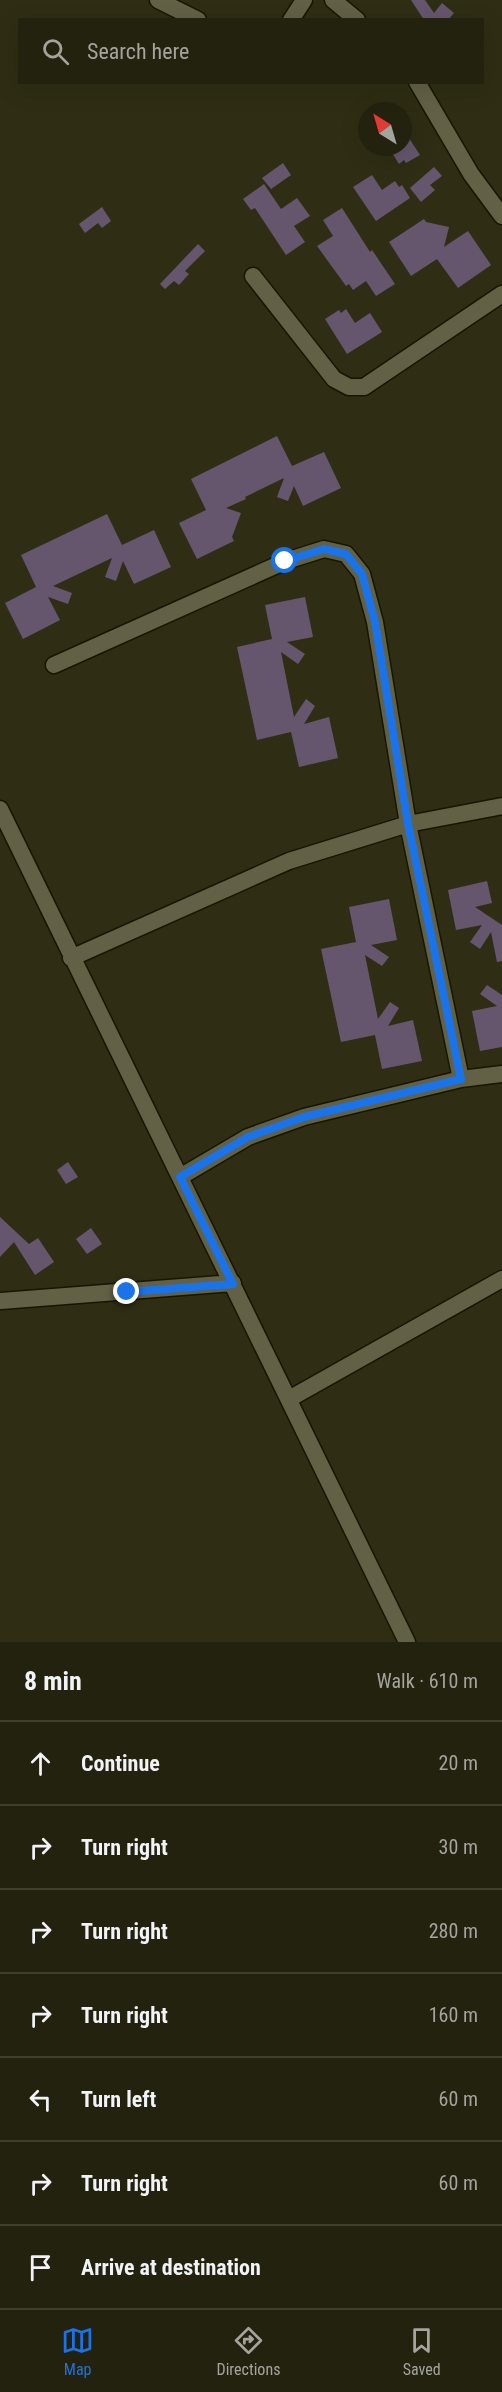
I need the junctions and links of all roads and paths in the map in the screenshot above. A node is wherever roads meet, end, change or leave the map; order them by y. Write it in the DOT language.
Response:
graph roads {
  1 [pos="158,0"];
  2 [pos="304,0"];
  3 [pos="333,0"];
  4 [pos="194,18"];
  5 [pos="292,18"];
  6 [pos="355,18"];
  7 [pos="418,84"];
  8 [pos="502,216"];
  9 [pos="254,276"];
  10 [pos="502,294"];
  11 [pos="54,664"];
  12 [pos="502,806"];
  13 [pos="0,809"];
  14 [pos="408,824"];
  15 [pos="71,958"];
  16 [pos="502,1074"];
  17 [pos="461,1079"];
  18 [pos="180,1177"];
  19 [pos="502,1279"];
  20 [pos="233,1284"];
  21 [pos="1,1301"];
  22 [pos="289,1399"];
  23 [pos="407,1642"];
  1 -- 4 [label="street"];
  2 -- 5 [label="street"];
  3 -- 6 [label="street"];
  7 -- 8 [label="street"];
  9 -- 10 [label="street"];
  11 -- 14 [label="street"];
  12 -- 14 [label="street"];
  13 -- 15 [label="street"];
  14 -- 15 [label="street"];
  14 -- 17 [label="street"];
  15 -- 18 [label="street"];
  16 -- 17 [label="street"];
  17 -- 18 [label="street"];
  18 -- 20 [label="street"];
  19 -- 22 [label="street"];
  20 -- 21 [label="street"];
  20 -- 22 [label="street"];
  22 -- 23 [label="street"];
}
